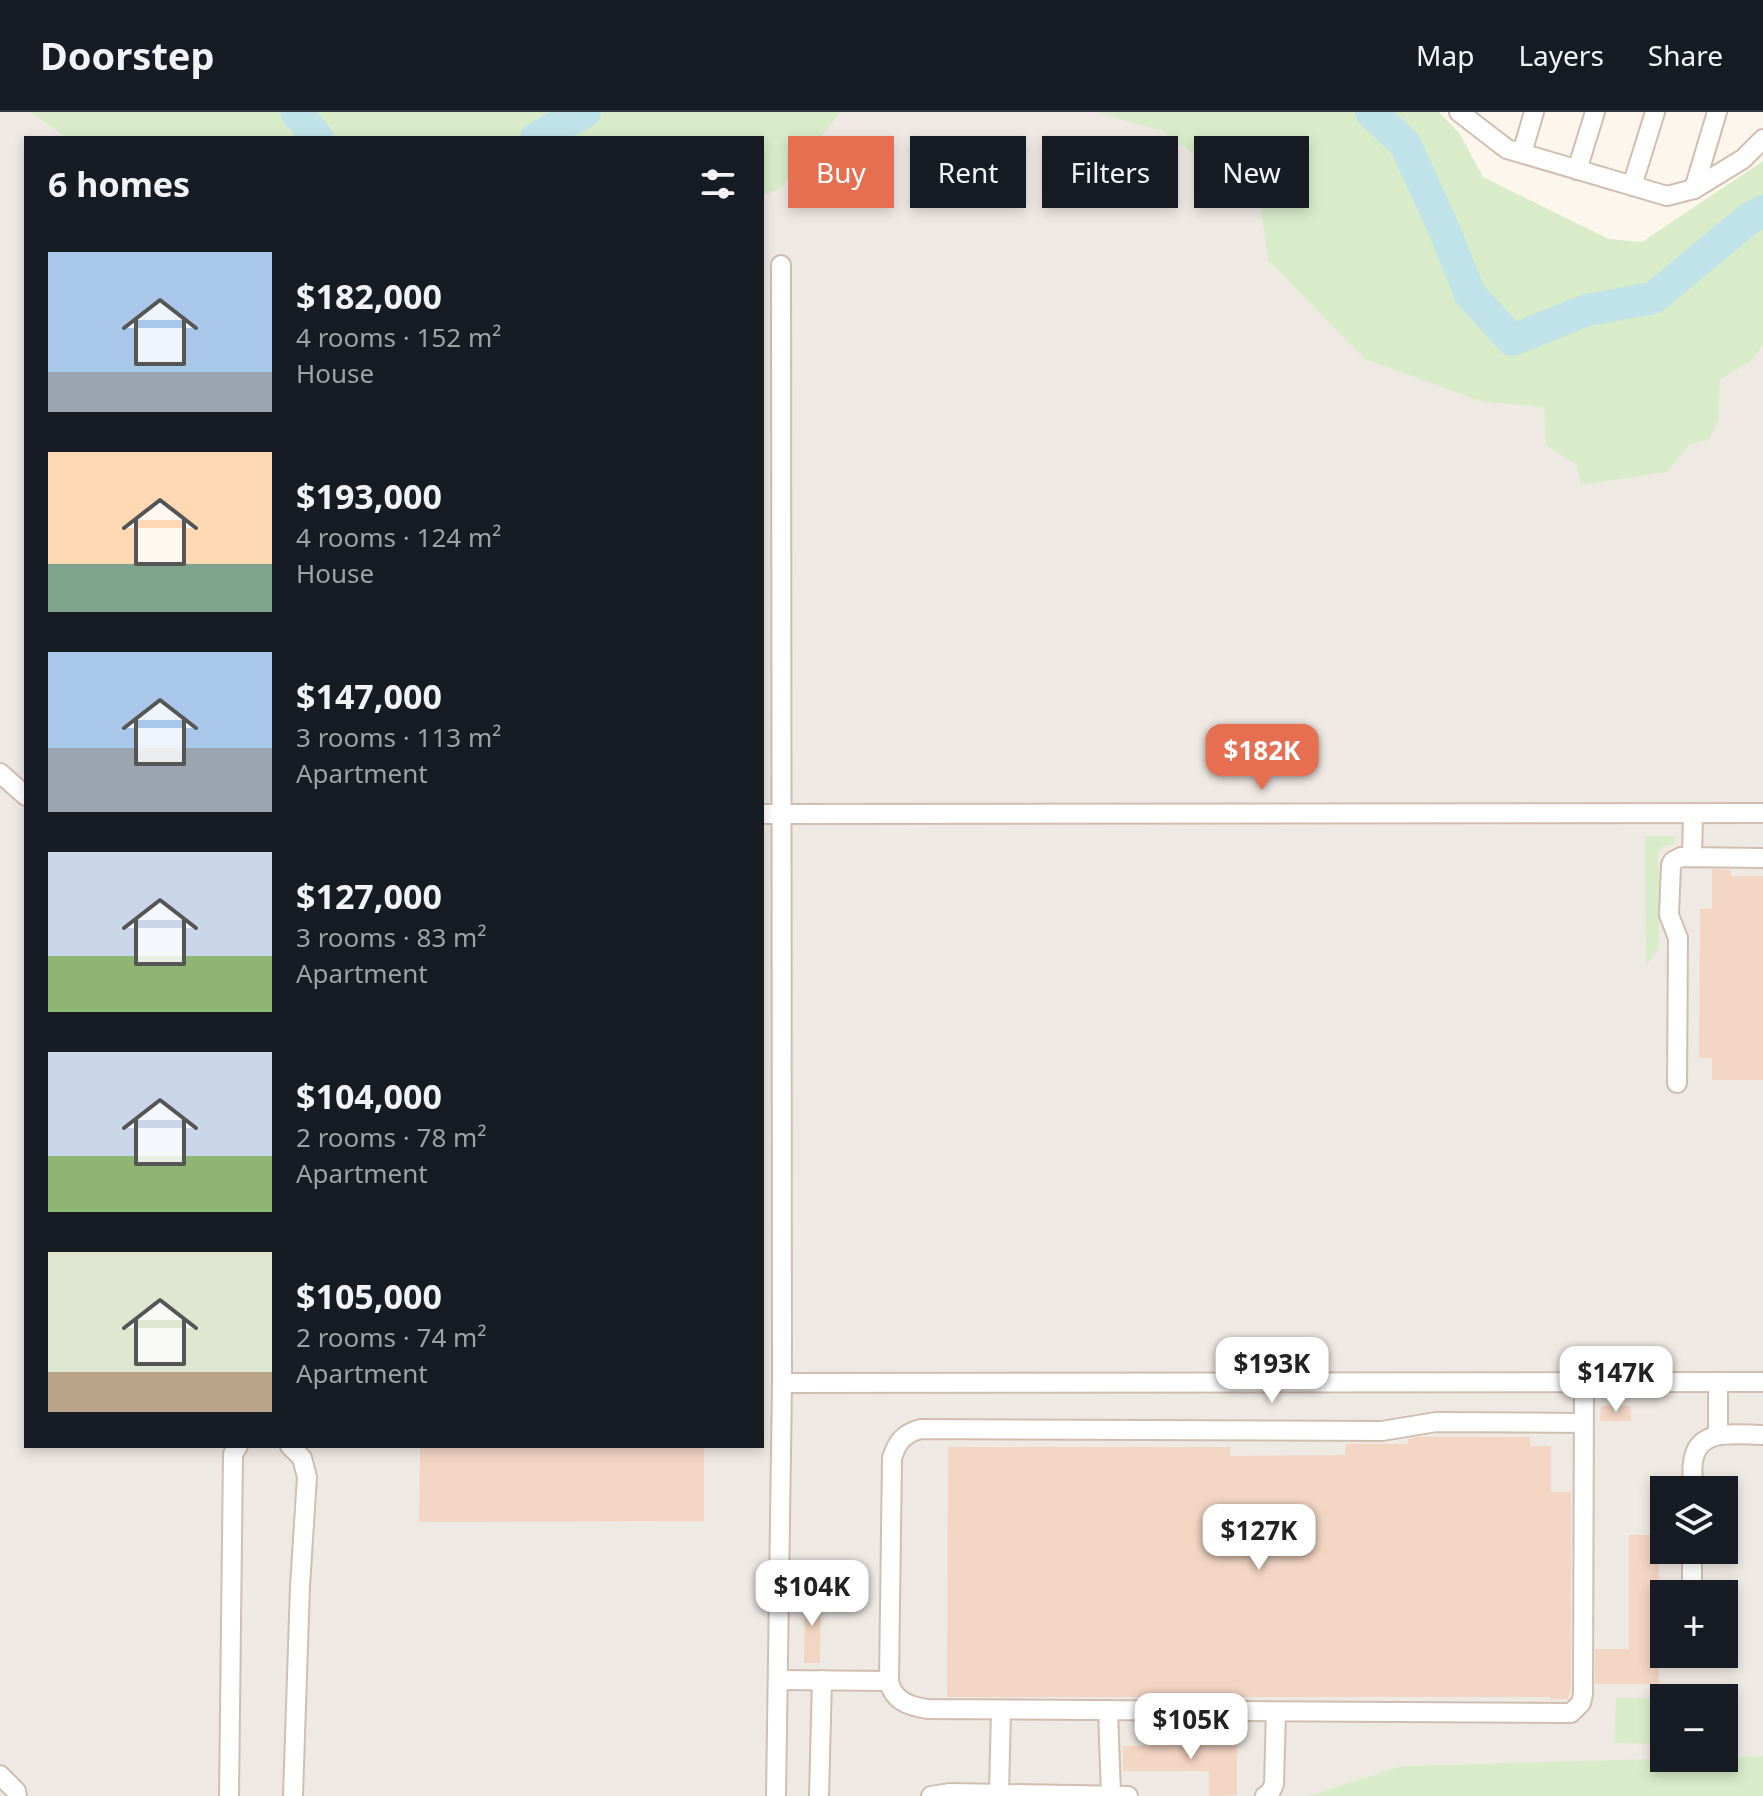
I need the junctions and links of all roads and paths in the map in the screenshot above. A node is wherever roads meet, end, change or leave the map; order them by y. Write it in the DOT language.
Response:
graph roads {
  1 [pos="1534,112"];
  2 [pos="1595,112"];
  3 [pos="1655,112"];
  4 [pos="1717,112"];
  5 [pos="1468,115"];
  6 [pos="1763,139"];
  7 [pos="1522,153"];
  8 [pos="1577,170"];
  9 [pos="1632,186"];
  10 [pos="1694,189"];
  11 [pos="781,265"];
  12 [pos="771,748"];
  13 [pos="0,773"];
  14 [pos="24,794"];
  15 [pos="1693,813"];
  16 [pos="1763,813"];
  17 [pos="771,814"];
  18 [pos="1692,857"];
  19 [pos="1763,858"];
  20 [pos="1677,1083"];
  21 [pos="1584,1382"];
  22 [pos="1718,1382"];
  23 [pos="1763,1382"];
  24 [pos="782,1383"];
  25 [pos="1583,1423"];
  26 [pos="1718,1435"];
  27 [pos="1763,1435"];
  28 [pos="237,1448"];
  29 [pos="292,1448"];
  30 [pos="1693,1476"];
  31 [pos="778,1680"];
  32 [pos="822,1680"];
  33 [pos="889,1681"];
  34 [pos="1001,1710"];
  35 [pos="1108,1710"];
  36 [pos="1276,1712"];
  37 [pos="0,1775"];
  38 [pos="999,1793"];
  39 [pos="1111,1795"];
  40 [pos="17,1796"];
  41 [pos="229,1796"];
  42 [pos="293,1796"];
  43 [pos="776,1796"];
  44 [pos="819,1796"];
  45 [pos="931,1796"];
  46 [pos="1128,1796"];
  47 [pos="1265,1796"];
  1 -- 7 [label="street"];
  2 -- 8 [label="street"];
  3 -- 9 [label="street"];
  4 -- 10 [label="street"];
  5 -- 7 [label="street"];
  6 -- 10 [label="street"];
  7 -- 8 [label="street"];
  8 -- 9 [label="street"];
  9 -- 10 [label="street"];
  11 -- 12 [label="street"];
  12 -- 17 [label="street"];
  13 -- 14 [label="street"];
  15 -- 16 [label="street"];
  15 -- 17 [label="street"];
  15 -- 18 [label="street"];
  17 -- 24 [label="street"];
  18 -- 19 [label="street"];
  18 -- 20 [label="street"];
  21 -- 22 [label="street"];
  21 -- 24 [label="street"];
  21 -- 25 [label="street"];
  22 -- 23 [label="street"];
  22 -- 26 [label="street"];
  24 -- 31 [label="street"];
  25 -- 33 [label="street"];
  25 -- 36 [label="street"];
  26 -- 27 [label="street"];
  26 -- 30 [label="street"];
  28 -- 41 [label="street"];
  29 -- 42 [label="street"];
  31 -- 32 [label="street"];
  31 -- 43 [label="street"];
  32 -- 33 [label="street"];
  32 -- 44 [label="street"];
  33 -- 34 [label="street"];
  34 -- 35 [label="street"];
  34 -- 38 [label="street"];
  35 -- 36 [label="street"];
  35 -- 39 [label="street"];
  36 -- 47 [label="street"];
  37 -- 40 [label="street"];
  38 -- 39 [label="street"];
  38 -- 45 [label="street"];
  39 -- 46 [label="street"];
}
